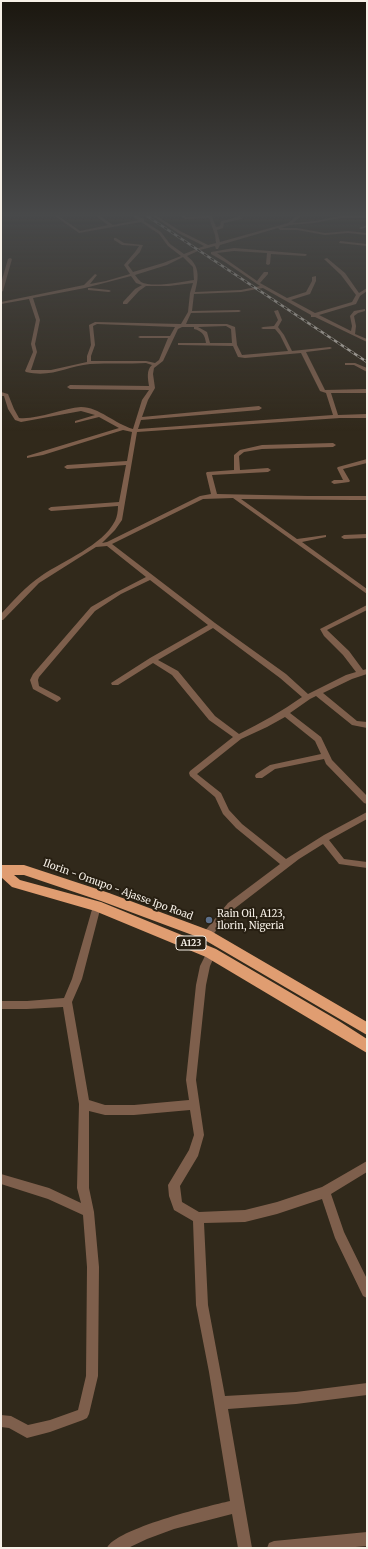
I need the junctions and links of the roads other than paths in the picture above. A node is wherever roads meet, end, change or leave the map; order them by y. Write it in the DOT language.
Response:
graph roads {
  1 [pos="89,286"];
  2 [pos="143,286"];
  3 [pos="187,286"];
  4 [pos="311,286"];
  5 [pos="352,286"];
  6 [pos="194,287"];
  7 [pos="263,287"];
  8 [pos="83,288"];
  9 [pos="367,289"];
  10 [pos="109,291"];
  11 [pos="358,295"];
  12 [pos="31,298"];
  13 [pos="287,300"];
  14 [pos="3,302"];
  15 [pos="125,303"];
  16 [pos="276,310"];
  17 [pos="363,310"];
  18 [pos="238,311"];
  19 [pos="190,312"];
  20 [pos="314,316"];
  21 [pos="183,325"];
  22 [pos="192,326"];
  23 [pos="263,328"];
  24 [pos="276,328"];
  25 [pos="353,334"];
  26 [pos="140,337"];
  27 [pos="171,337"];
  28 [pos="367,341"];
  29 [pos="180,344"];
  30 [pos="208,344"];
  31 [pos="235,345"];
  32 [pos="330,348"];
  33 [pos="290,351"];
  34 [pos="303,351"];
  35 [pos="89,363"];
  36 [pos="155,364"];
  37 [pos="347,364"];
  38 [pos="367,370"];
  39 [pos="70,387"];
  40 [pos="152,388"];
  41 [pos="367,391"];
  42 [pos="328,392"];
  43 [pos="1,394"];
  44 [pos="259,408"];
  45 [pos="99,415"];
  46 [pos="367,416"];
  47 [pos="336,417"];
  48 [pos="138,419"];
  49 [pos="77,422"];
  50 [pos="123,428"];
  51 [pos="135,431"];
  52 [pos="333,445"];
  53 [pos="29,457"];
  54 [pos="367,462"];
  55 [pos="128,463"];
  56 [pos="67,467"];
  57 [pos="268,470"];
  58 [pos="237,472"];
  59 [pos="334,482"];
  60 [pos="214,494"];
  61 [pos="235,497"];
  62 [pos="367,498"];
  63 [pos="122,504"];
  64 [pos="51,509"];
  65 [pos="324,536"];
  66 [pos="344,536"];
  67 [pos="367,536"];
  68 [pos="297,541"];
  69 [pos="108,544"];
  70 [pos="95,545"];
  71 [pos="151,577"];
  72 [pos="367,592"];
  73 [pos="367,607"];
  74 [pos="1,618"];
  75 [pos="213,625"];
  76 [pos="153,660"];
  77 [pos="364,672"];
  78 [pos="115,683"];
  79 [pos="317,692"];
  80 [pos="308,697"];
  81 [pos="57,700"];
  82 [pos="285,713"];
  83 [pos="367,725"];
  84 [pos="238,737"];
  85 [pos="325,756"];
  86 [pos="259,776"];
  87 [pos="367,801"];
  88 [pos="367,816"];
  89 [pos="324,839"];
  90 [pos="286,864"];
  91 [pos="367,865"];
  92 [pos="2,870"];
  93 [pos="97,906"];
  94 [pos="207,935"];
  95 [pos="211,953"];
  96 [pos="67,1002"];
  97 [pos="1,1005"];
  98 [pos="367,1029"];
  99 [pos="367,1047"];
  100 [pos="84,1104"];
  101 [pos="195,1105"];
  102 [pos="367,1166"];
  103 [pos="1,1180"];
  104 [pos="325,1192"];
  105 [pos="88,1212"];
  106 [pos="198,1218"];
  107 [pos="367,1292"];
  108 [pos="367,1389"];
  109 [pos="220,1403"];
  110 [pos="1,1421"];
  111 [pos="237,1506"];
  112 [pos="367,1539"];
  113 [pos="114,1548"];
  114 [pos="245,1548"];
  115 [pos="274,1548"];
  1 -- 8 [label="street"];
  2 -- 15 [label="street"];
  3 -- 6 [label="street"];
  4 -- 13 [label="street"];
  5 -- 11 [label="street"];
  6 -- 7 [label="street"];
  6 -- 19 [label="street"];
  7 -- 13 [label="street"];
  8 -- 10 [label="street"];
  8 -- 12 [label="street"];
  9 -- 11 [label="street"];
  11 -- 20 [label="street"];
  12 -- 14 [label="street"];
  12 -- 35 [label="street"];
  13 -- 20 [label="street"];
  16 -- 24 [label="street"];
  17 -- 25 [label="street"];
  18 -- 19 [label="street"];
  19 -- 21 [label="street"];
  20 -- 25 [label="street"];
  21 -- 22 [label="street"];
  21 -- 27 [label="street"];
  21 -- 35 [label="street"];
  22 -- 30 [label="street"];
  22 -- 31 [label="street"];
  23 -- 24 [label="street"];
  24 -- 33 [label="street"];
  25 -- 28 [label="street"];
  26 -- 27 [label="street"];
  27 -- 36 [label="street"];
  29 -- 30 [label="street"];
  30 -- 31 [label="street"];
  31 -- 33 [label="street"];
  32 -- 34 [label="street"];
  33 -- 34 [label="street"];
  34 -- 42 [label="street"];
  35 -- 36 [label="street"];
  36 -- 40 [label="street"];
  37 -- 38 [label="street"];
  39 -- 40 [label="street"];
  40 -- 48 [label="street"];
  41 -- 42 [label="street"];
  42 -- 47 [label="street"];
  43 -- 45 [label="street"];
  44 -- 48 [label="street"];
  45 -- 49 [label="street"];
  45 -- 50 [label="street"];
  46 -- 47 [label="street"];
  47 -- 51 [label="street"];
  48 -- 51 [label="street"];
  50 -- 51 [label="street"];
  50 -- 53 [label="street"];
  51 -- 55 [label="street"];
  52 -- 58 [label="street"];
  54 -- 59 [label="street"];
  55 -- 56 [label="street"];
  55 -- 63 [label="street"];
  57 -- 58 [label="street"];
  58 -- 60 [label="street"];
  60 -- 61 [label="street"];
  60 -- 69 [label="street"];
  61 -- 62 [label="street"];
  61 -- 68 [label="street"];
  63 -- 64 [label="street"];
  63 -- 70 [label="street"];
  65 -- 68 [label="street"];
  66 -- 67 [label="street"];
  68 -- 72 [label="street"];
  69 -- 70 [label="street"];
  69 -- 71 [label="street"];
  70 -- 74 [label="street"];
  71 -- 75 [label="street"];
  71 -- 81 [label="street"];
  73 -- 77 [label="street"];
  75 -- 76 [label="street"];
  75 -- 80 [label="street"];
  76 -- 78 [label="street"];
  76 -- 84 [label="street"];
  77 -- 79 [label="street"];
  79 -- 80 [label="street"];
  79 -- 83 [label="street"];
  80 -- 82 [label="street"];
  82 -- 84 [label="street"];
  82 -- 85 [label="street"];
  84 -- 90 [label="street"];
  85 -- 86 [label="street"];
  85 -- 87 [label="street"];
  88 -- 89 [label="street"];
  89 -- 90 [label="street"];
  89 -- 91 [label="street"];
  90 -- 94 [label="street"];
  92 -- 93 [label="highway, Ilorin - Omupo - Ajasse Ipo Road / A123"];
  92 -- 94 [label="highway, Ilorin - Omupo - Ajasse Ipo Road / A123"];
  93 -- 95 [label="highway, Ilorin - Omupo - Ajasse Ipo Road / A123"];
  93 -- 96 [label="street"];
  94 -- 98 [label="highway, Ilorin - Omupo - Ajasse Ipo Road / A123"];
  95 -- 99 [label="highway, Ilorin - Omupo - Ajasse Ipo Road / A123"];
  95 -- 101 [label="street"];
  96 -- 97 [label="street"];
  96 -- 100 [label="street"];
  100 -- 101 [label="street"];
  100 -- 105 [label="street"];
  101 -- 106 [label="street"];
  102 -- 104 [label="street"];
  103 -- 105 [label="street"];
  104 -- 106 [label="street"];
  104 -- 107 [label="street"];
  105 -- 110 [label="street"];
  106 -- 109 [label="street"];
  108 -- 109 [label="street"];
  109 -- 111 [label="street"];
  111 -- 113 [label="street"];
  111 -- 114 [label="street"];
  112 -- 115 [label="street"];
}
